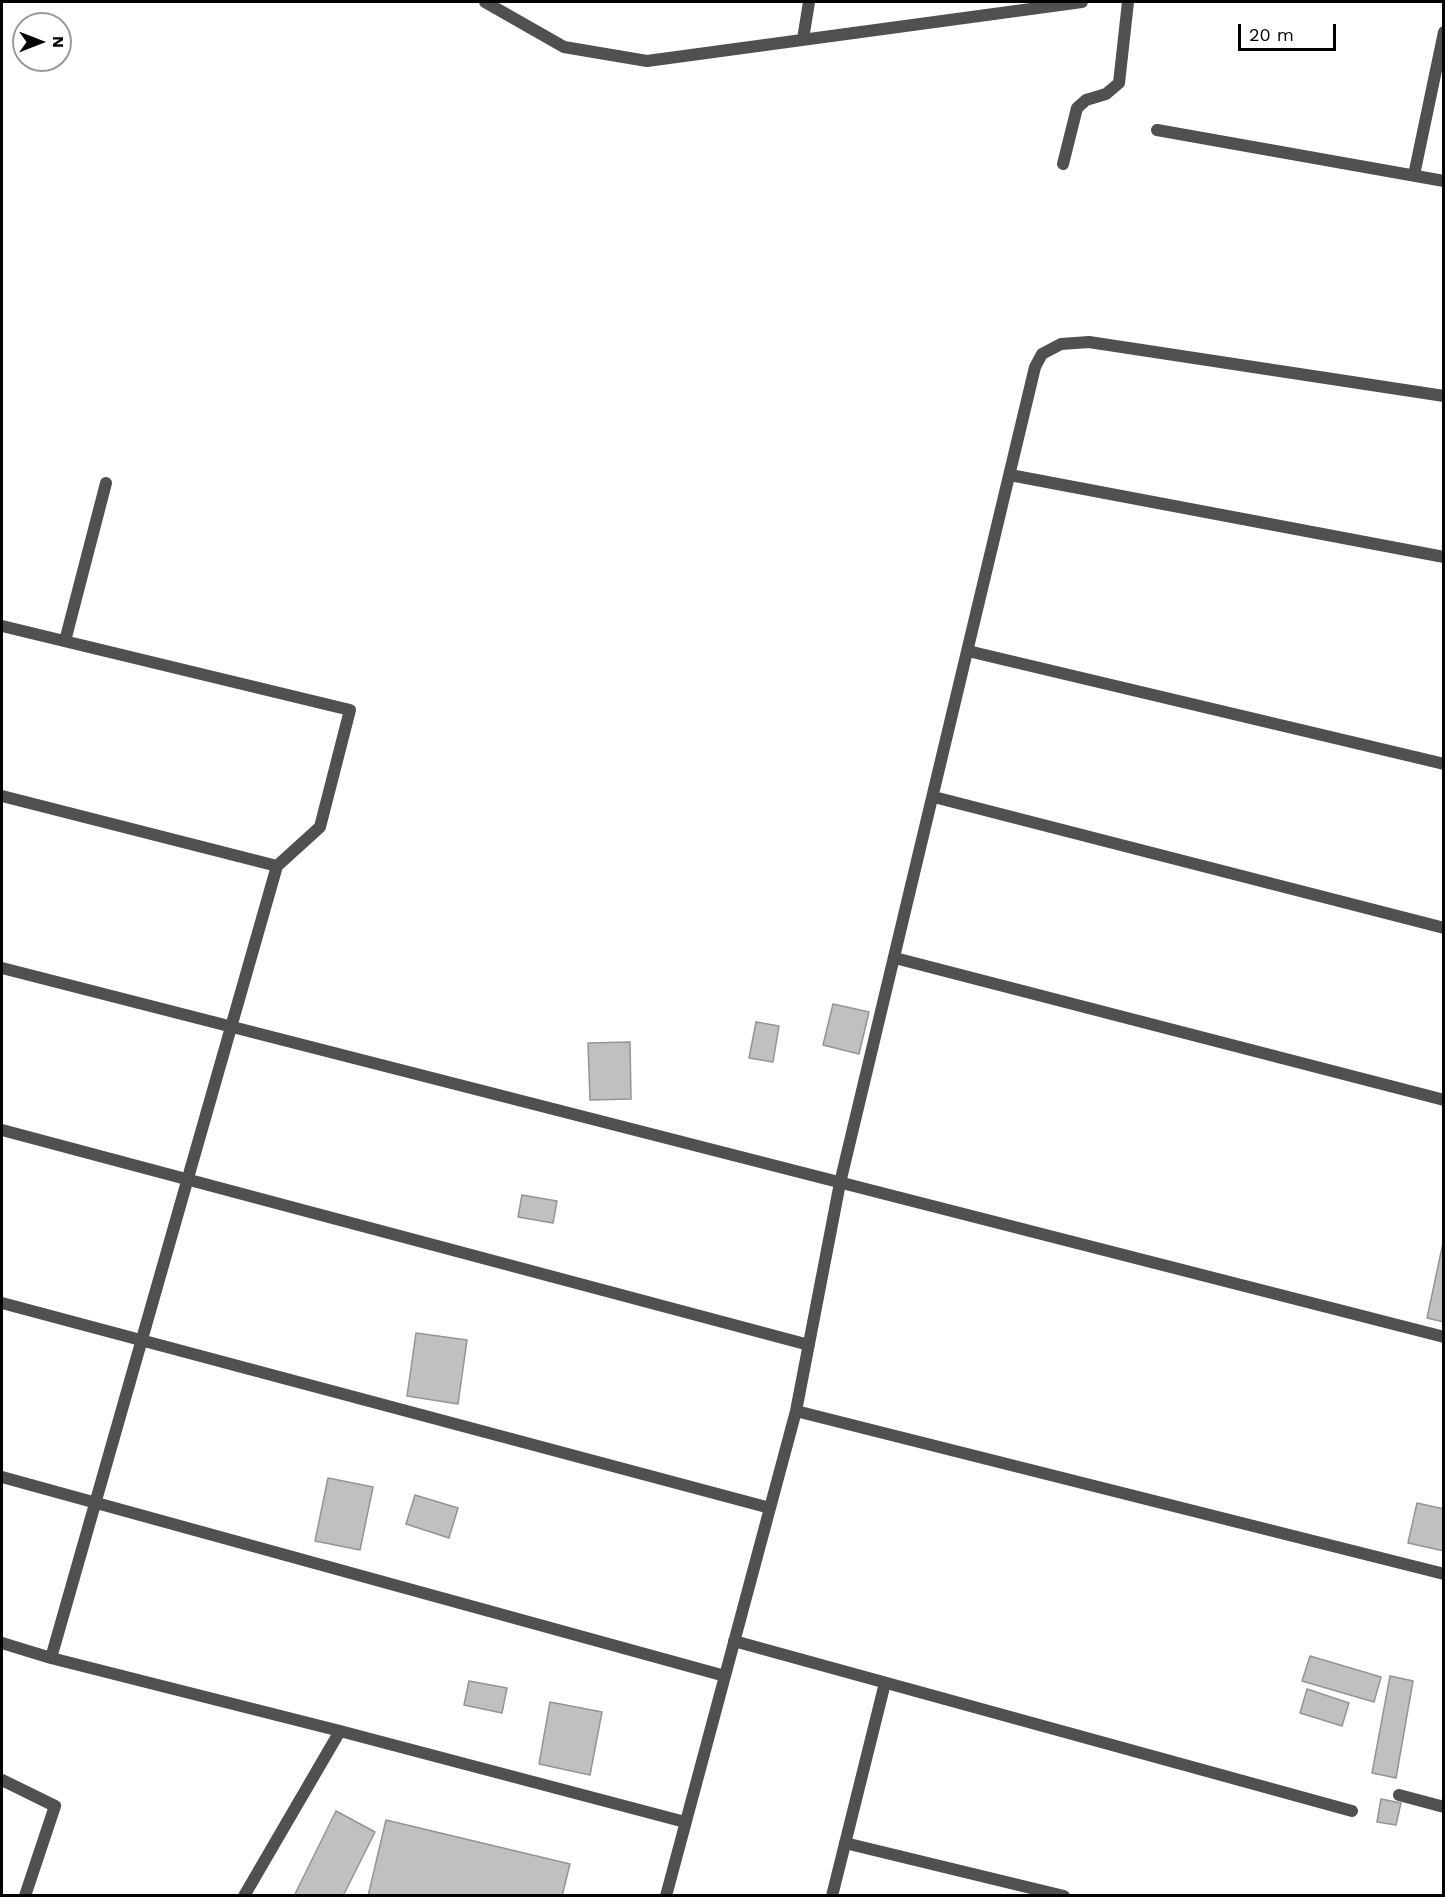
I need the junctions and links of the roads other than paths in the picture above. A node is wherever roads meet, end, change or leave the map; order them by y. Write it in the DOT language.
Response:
graph roads {
  1 [pos="485,2"];
  2 [pos="809,2"];
  3 [pos="1082,2"];
  4 [pos="1128,2"];
  5 [pos="1443,32"];
  6 [pos="803,39"];
  7 [pos="1157,130"];
  8 [pos="1064,164"];
  9 [pos="1414,175"];
  10 [pos="1443,181"];
  11 [pos="1443,396"];
  12 [pos="1010,475"];
  13 [pos="106,483"];
  14 [pos="1443,557"];
  15 [pos="2,626"];
  16 [pos="65,641"];
  17 [pos="968,651"];
  18 [pos="1443,764"];
  19 [pos="2,796"];
  20 [pos="934,797"];
  21 [pos="277,866"];
  22 [pos="1443,928"];
  23 [pos="895,958"];
  24 [pos="2,968"];
  25 [pos="232,1027"];
  26 [pos="1443,1100"];
  27 [pos="2,1130"];
  28 [pos="188,1180"];
  29 [pos="840,1183"];
  30 [pos="2,1303"];
  31 [pos="1443,1336"];
  32 [pos="142,1340"];
  33 [pos="809,1345"];
  34 [pos="796,1411"];
  35 [pos="2,1477"];
  36 [pos="95,1503"];
  37 [pos="770,1508"];
  38 [pos="1443,1574"];
  39 [pos="734,1641"];
  40 [pos="2,1643"];
  41 [pos="51,1658"];
  42 [pos="725,1676"];
  43 [pos="885,1683"];
  44 [pos="340,1731"];
  45 [pos="2,1780"];
  46 [pos="1400,1795"];
  47 [pos="1443,1807"];
  48 [pos="1352,1811"];
  49 [pos="685,1822"];
  50 [pos="845,1843"];
  51 [pos="25,1896"];
  52 [pos="244,1896"];
  53 [pos="666,1896"];
  54 [pos="832,1896"];
  55 [pos="1064,1896"];
  1 -- 6 [label="street"];
  2 -- 6 [label="street"];
  3 -- 6 [label="street"];
  4 -- 8 [label="street"];
  5 -- 9 [label="street"];
  7 -- 9 [label="street"];
  9 -- 10 [label="street"];
  11 -- 12 [label="street"];
  12 -- 14 [label="street"];
  12 -- 17 [label="street"];
  13 -- 16 [label="street"];
  15 -- 16 [label="street"];
  16 -- 21 [label="street"];
  17 -- 18 [label="street"];
  17 -- 20 [label="street"];
  19 -- 21 [label="street"];
  20 -- 22 [label="street"];
  20 -- 23 [label="street"];
  21 -- 25 [label="street"];
  23 -- 26 [label="street"];
  23 -- 29 [label="street"];
  24 -- 25 [label="street"];
  25 -- 28 [label="street"];
  25 -- 29 [label="street"];
  27 -- 28 [label="street"];
  28 -- 32 [label="street"];
  28 -- 33 [label="street"];
  29 -- 31 [label="street"];
  29 -- 33 [label="street"];
  30 -- 32 [label="street"];
  32 -- 36 [label="street"];
  32 -- 37 [label="street"];
  33 -- 34 [label="street"];
  34 -- 37 [label="street"];
  34 -- 38 [label="street"];
  35 -- 36 [label="street"];
  36 -- 41 [label="street"];
  36 -- 42 [label="street"];
  37 -- 39 [label="street"];
  39 -- 42 [label="street"];
  39 -- 43 [label="street"];
  40 -- 41 [label="street"];
  41 -- 44 [label="street"];
  42 -- 49 [label="street"];
  43 -- 48 [label="street"];
  43 -- 50 [label="street"];
  44 -- 49 [label="street"];
  44 -- 52 [label="street"];
  45 -- 51 [label="street"];
  46 -- 47 [label="street"];
  49 -- 53 [label="street"];
  50 -- 54 [label="street"];
  50 -- 55 [label="street"];
}
